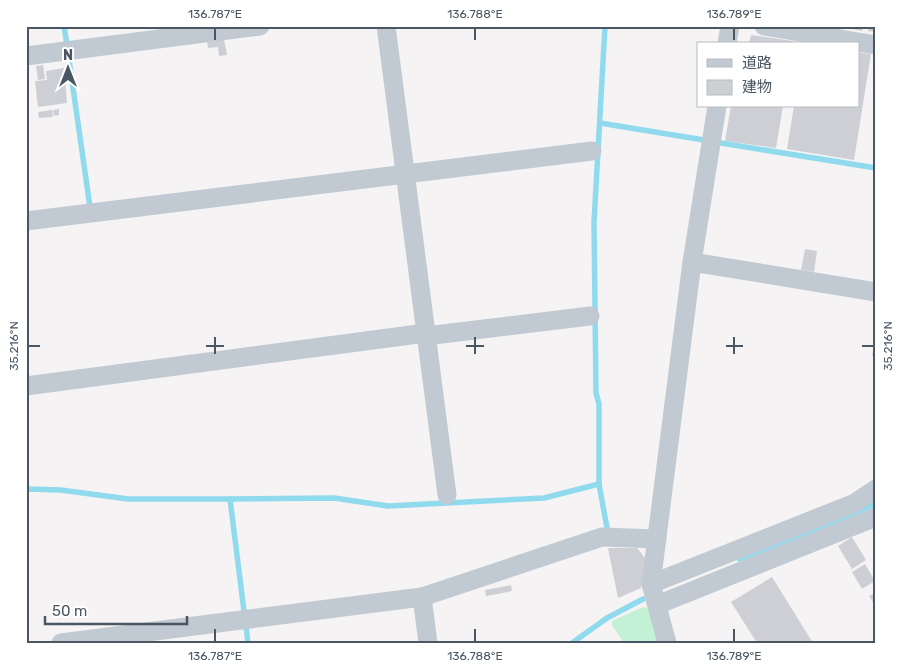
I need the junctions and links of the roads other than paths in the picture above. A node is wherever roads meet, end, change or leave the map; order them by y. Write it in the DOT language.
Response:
graph roads {
  1 [pos="260,26"];
  2 [pos="386,26"];
  3 [pos="730,26"];
  4 [pos="764,26"];
  5 [pos="727,42"];
  6 [pos="858,42"];
  7 [pos="860,42"];
  8 [pos="876,45"];
  9 [pos="26,56"];
  10 [pos="717,108"];
  11 [pos="592,151"];
  12 [pos="405,174"];
  13 [pos="26,221"];
  14 [pos="692,262"];
  15 [pos="876,292"];
  16 [pos="590,316"];
  17 [pos="426,335"];
  18 [pos="26,386"];
  19 [pos="876,489"];
  20 [pos="447,495"];
  21 [pos="876,517"];
  22 [pos="657,539"];
  23 [pos="651,584"];
  24 [pos="422,598"];
  25 [pos="657,605"];
  26 [pos="62,643"];
  27 [pos="428,643"];
  28 [pos="667,643"];
  1 -- 9 [label="street"];
  2 -- 12 [label="street"];
  3 -- 5 [label="street"];
  4 -- 6 [label="street"];
  7 -- 8 [label="street"];
  10 -- 14 [label="street"];
  11 -- 12 [label="street"];
  12 -- 13 [label="street"];
  12 -- 17 [label="street"];
  14 -- 15 [label="street"];
  14 -- 22 [label="street"];
  16 -- 17 [label="street"];
  17 -- 18 [label="street"];
  17 -- 20 [label="street"];
  19 -- 23 [label="street"];
  21 -- 25 [label="street"];
  22 -- 23 [label="street"];
  22 -- 24 [label="street"];
  23 -- 25 [label="street"];
  24 -- 26 [label="street"];
  24 -- 27 [label="street"];
  25 -- 28 [label="street"];
}
